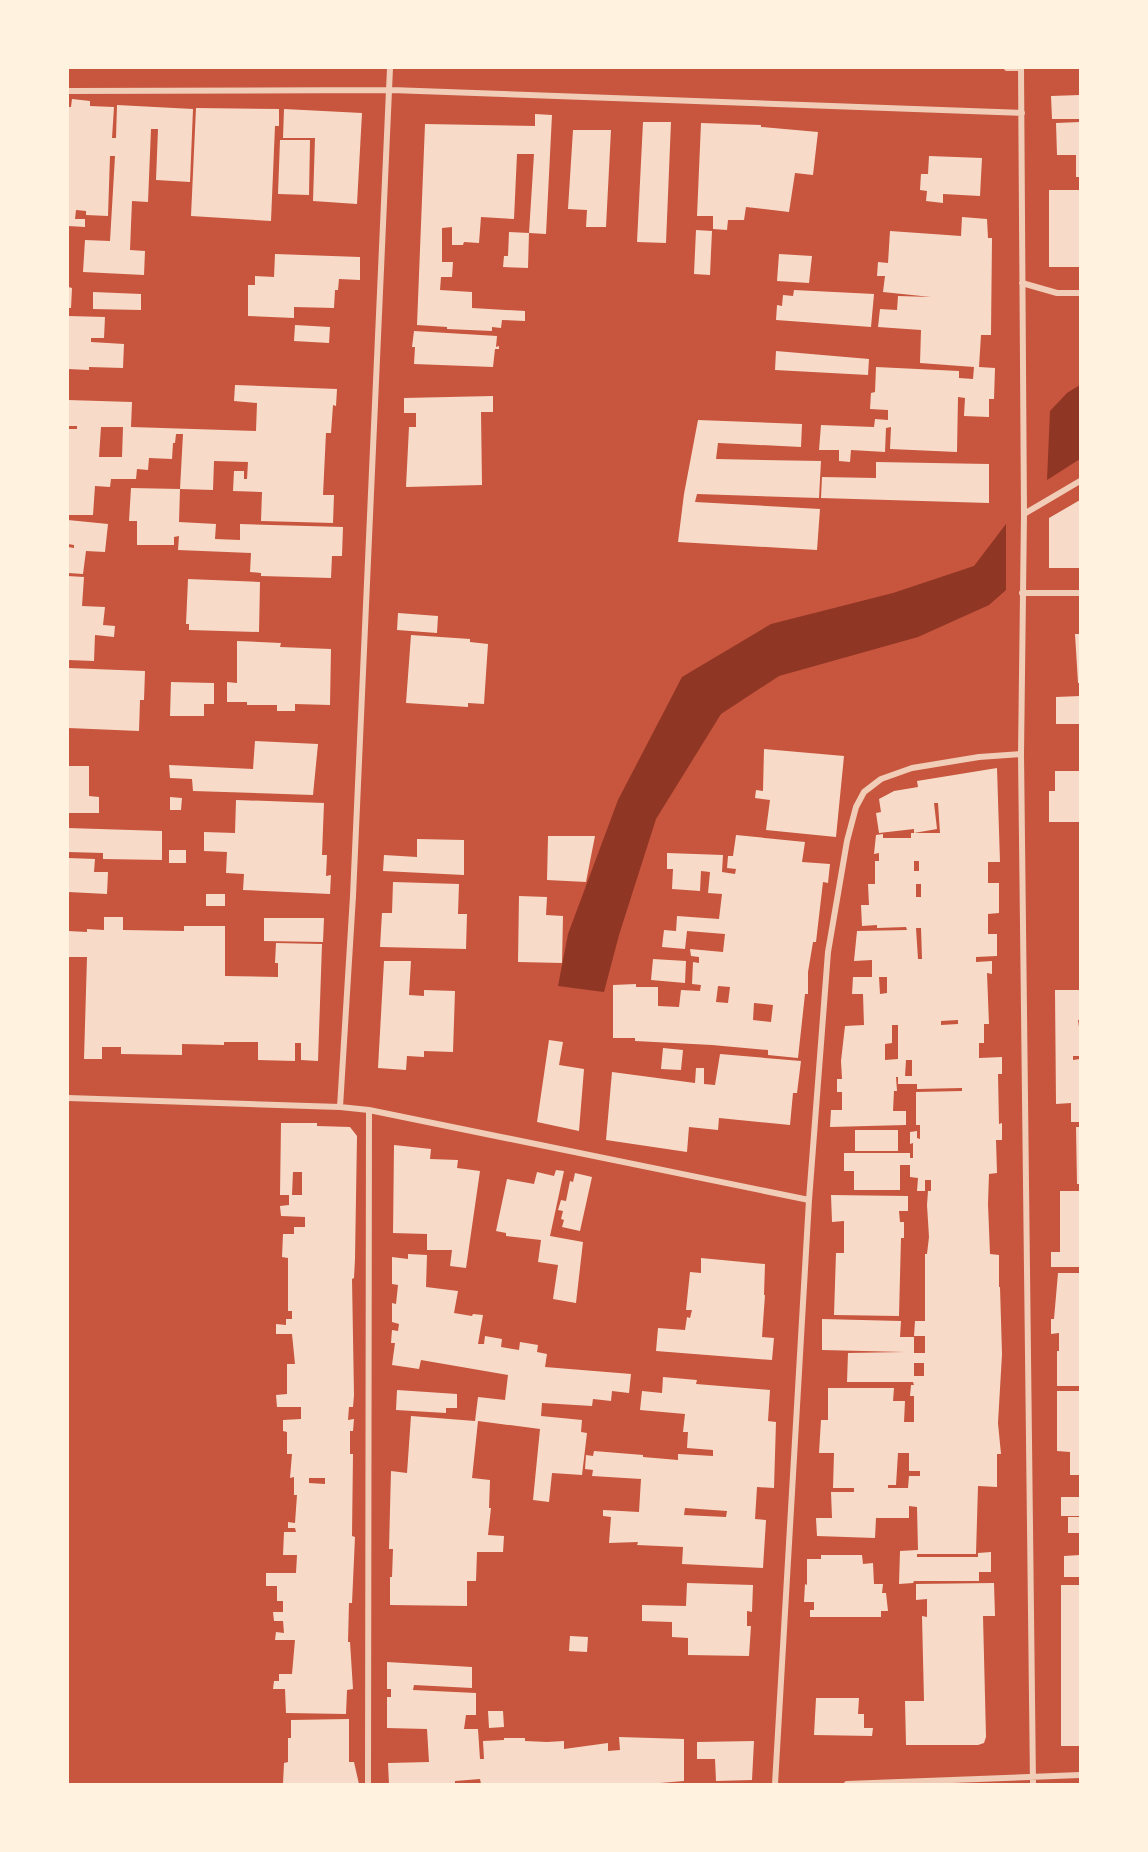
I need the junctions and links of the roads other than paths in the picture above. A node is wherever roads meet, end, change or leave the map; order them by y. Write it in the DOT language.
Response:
graph roads {
  1 [pos="390,68"];
  2 [pos="1008,68"];
  3 [pos="1021,68"];
  4 [pos="391,90"];
  5 [pos="68,91"];
  6 [pos="1022,114"];
  7 [pos="1022,283"];
  8 [pos="1080,293"];
  9 [pos="1080,481"];
  10 [pos="1024,514"];
  11 [pos="1080,593"];
  12 [pos="1022,594"];
  13 [pos="1021,754"];
  14 [pos="68,1098"];
  15 [pos="340,1107"];
  16 [pos="369,1110"];
  17 [pos="810,1200"];
  18 [pos="1080,1774"];
  19 [pos="1033,1776"];
  20 [pos="368,1785"];
  21 [pos="775,1785"];
  22 [pos="847,1785"];
  23 [pos="1033,1785"];
  1 -- 4 [label="street"];
  2 -- 3 [label="street"];
  3 -- 6 [label="street"];
  4 -- 5 [label="street"];
  4 -- 6 [label="street"];
  4 -- 15 [label="street"];
  6 -- 7 [label="street"];
  7 -- 8 [label="street"];
  7 -- 10 [label="street"];
  9 -- 10 [label="street"];
  10 -- 12 [label="street"];
  11 -- 12 [label="street"];
  12 -- 13 [label="street"];
  13 -- 17 [label="street"];
  13 -- 19 [label="street"];
  14 -- 15 [label="street"];
  15 -- 16 [label="street"];
  16 -- 17 [label="street"];
  16 -- 20 [label="street"];
  17 -- 21 [label="street"];
  18 -- 19 [label="street"];
  19 -- 22 [label="street"];
  19 -- 23 [label="street"];
}
